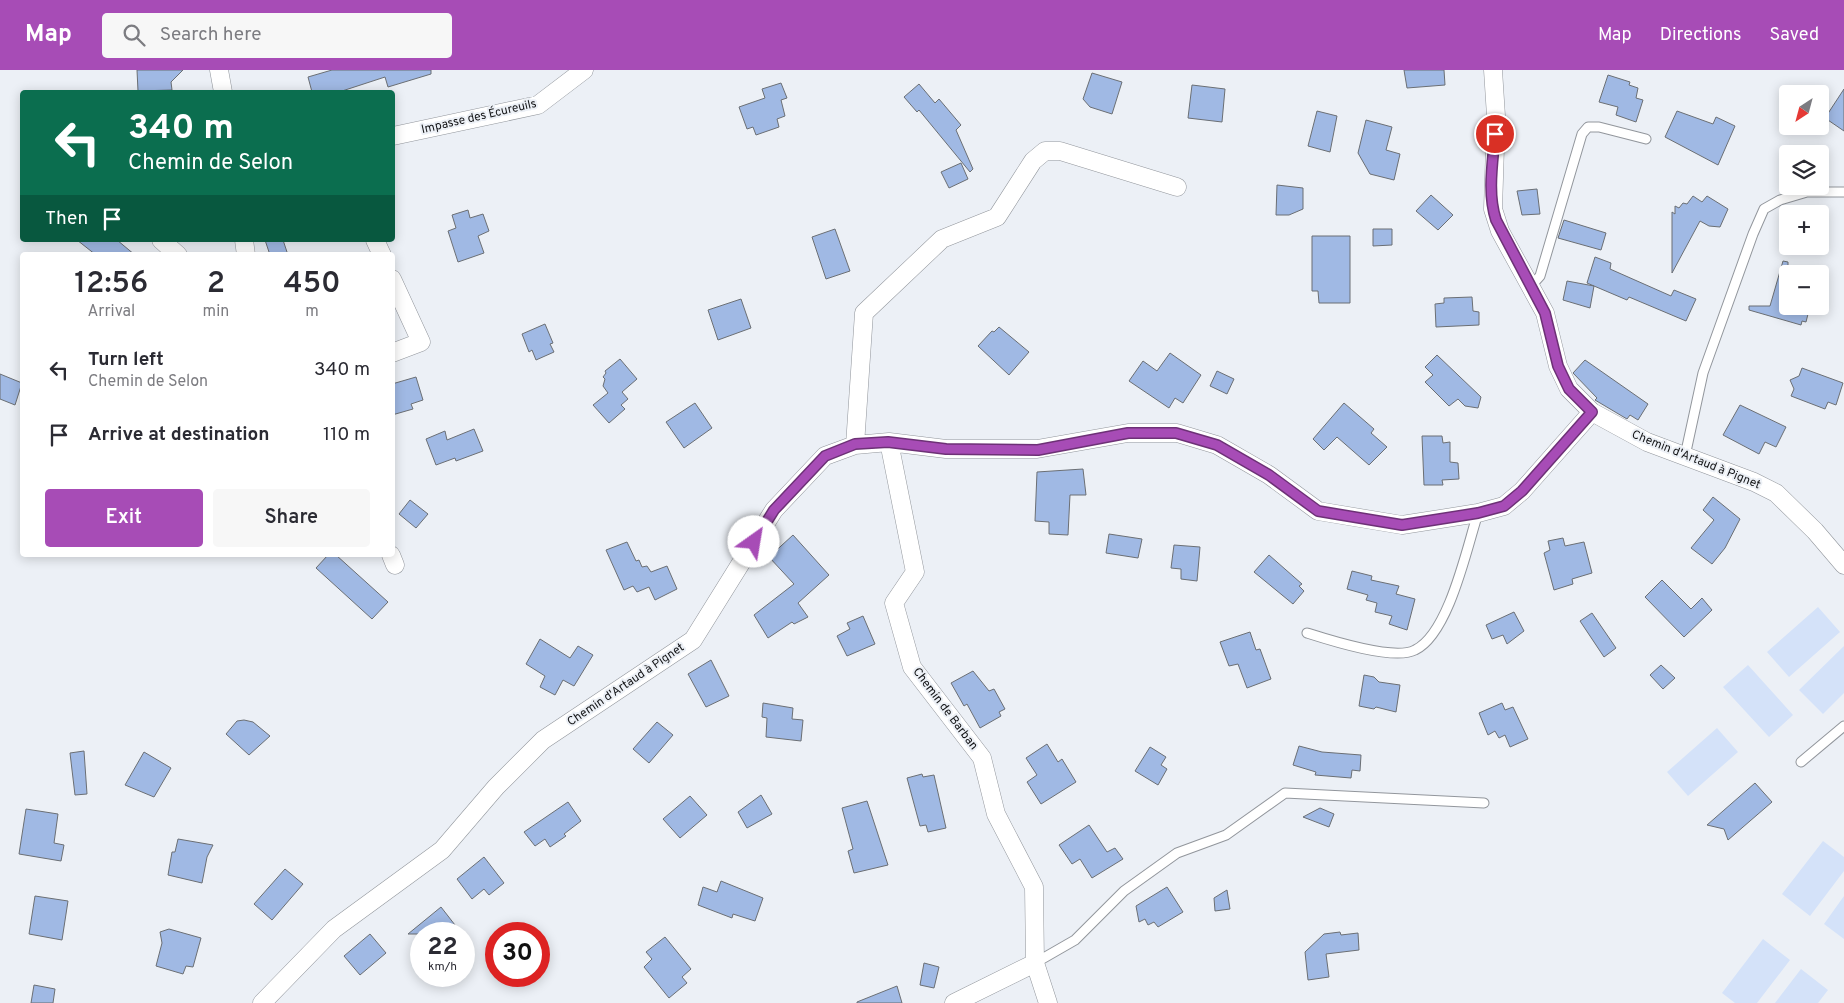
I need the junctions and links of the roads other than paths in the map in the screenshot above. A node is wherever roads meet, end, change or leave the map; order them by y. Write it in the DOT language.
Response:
graph roads {
  1 [pos="219,70"];
  2 [pos="584,70"];
  3 [pos="1493,70"];
  4 [pos="223,90"];
  5 [pos="395,136"];
  6 [pos="1646,140"];
  7 [pos="1177,187"];
  8 [pos="1844,192"];
  9 [pos="163,242"];
  10 [pos="175,252"];
  11 [pos="395,286"];
  12 [pos="1531,286"];
  13 [pos="395,352"];
  14 [pos="1592,412"];
  15 [pos="888,442"];
  16 [pos="855,444"];
  17 [pos="1685,456"];
  18 [pos="1478,513"];
  19 [pos="1844,565"];
  20 [pos="1306,633"];
  21 [pos="1844,726"];
  22 [pos="1801,762"];
  23 [pos="1484,803"];
  24 [pos="1035,963"];
  25 [pos="262,1003"];
  26 [pos="954,1003"];
  27 [pos="1048,1003"];
  1 -- 4 [label="street"];
  2 -- 5 [label="street, Impasse des Écureuils"];
  3 -- 12 [label="street"];
  6 -- 12 [label="lane"];
  7 -- 16 [label="street"];
  8 -- 17 [label="lane"];
  9 -- 10 [label="street"];
  11 -- 13 [label="street"];
  12 -- 14 [label="street"];
  14 -- 17 [label="street, Chemin d'Artaud à Pignet"];
  14 -- 18 [label="street, Chemin d'Artaud à Pignet"];
  15 -- 16 [label="street, Chemin d'Artaud à Pignet"];
  15 -- 18 [label="street, Chemin d'Artaud à Pignet"];
  15 -- 24 [label="street, Chemin de Barban"];
  16 -- 25 [label="street, Chemin d'Artaud à Pignet"];
  17 -- 19 [label="street, Chemin d'Artaud à Pignet"];
  18 -- 20 [label="lane"];
  21 -- 22 [label="lane"];
  23 -- 24 [label="lane"];
  24 -- 26 [label="street"];
  24 -- 27 [label="street, Chemin de Barban"];
}
